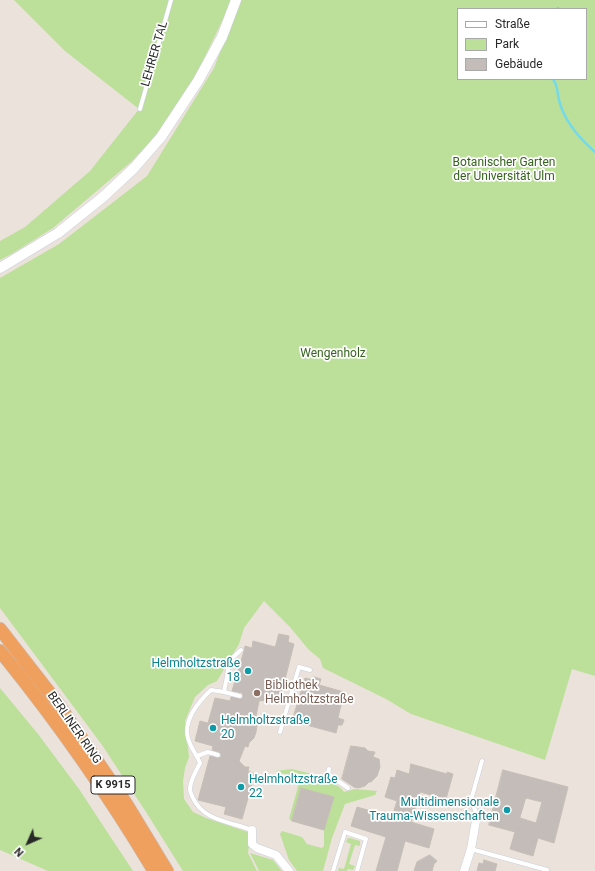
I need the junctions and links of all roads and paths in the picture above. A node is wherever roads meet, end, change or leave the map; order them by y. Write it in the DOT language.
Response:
graph roads {
  1 [pos="171,0"];
  2 [pos="236,0"];
  3 [pos="140,109"];
  4 [pos="0,268"];
  5 [pos="0,629"];
  6 [pos="241,650"];
  7 [pos="0,651"];
  8 [pos="310,670"];
  9 [pos="224,692"];
  10 [pos="240,696"];
  11 [pos="280,732"];
  12 [pos="218,755"];
  13 [pos="197,756"];
  14 [pos="482,761"];
  15 [pos="329,770"];
  16 [pos="348,788"];
  17 [pos="477,815"];
  18 [pos="252,830"];
  19 [pos="471,849"];
  20 [pos="547,870"];
  21 [pos="154,871"];
  22 [pos="167,871"];
  23 [pos="289,871"];
  24 [pos="333,871"];
  25 [pos="357,871"];
  26 [pos="464,871"];
  1 -- 3 [label="lane, LEHRER TAL"];
  2 -- 4 [label="street"];
  5 -- 22 [label="highway, BERLINER RING / K 9915"];
  6 -- 9 [label="lane"];
  7 -- 21 [label="highway, BERLINER RING / K 9915"];
  8 -- 11 [label="lane"];
  9 -- 10 [label="lane"];
  9 -- 13 [label="lane"];
  12 -- 13 [label="lane"];
  13 -- 18 [label="lane"];
  14 -- 17 [label="lane"];
  15 -- 16 [label="lane"];
  17 -- 19 [label="street"];
  18 -- 23 [label="street"];
  19 -- 20 [label="lane"];
  19 -- 26 [label="street"];
  24 -- 25 [label="lane"];
}
